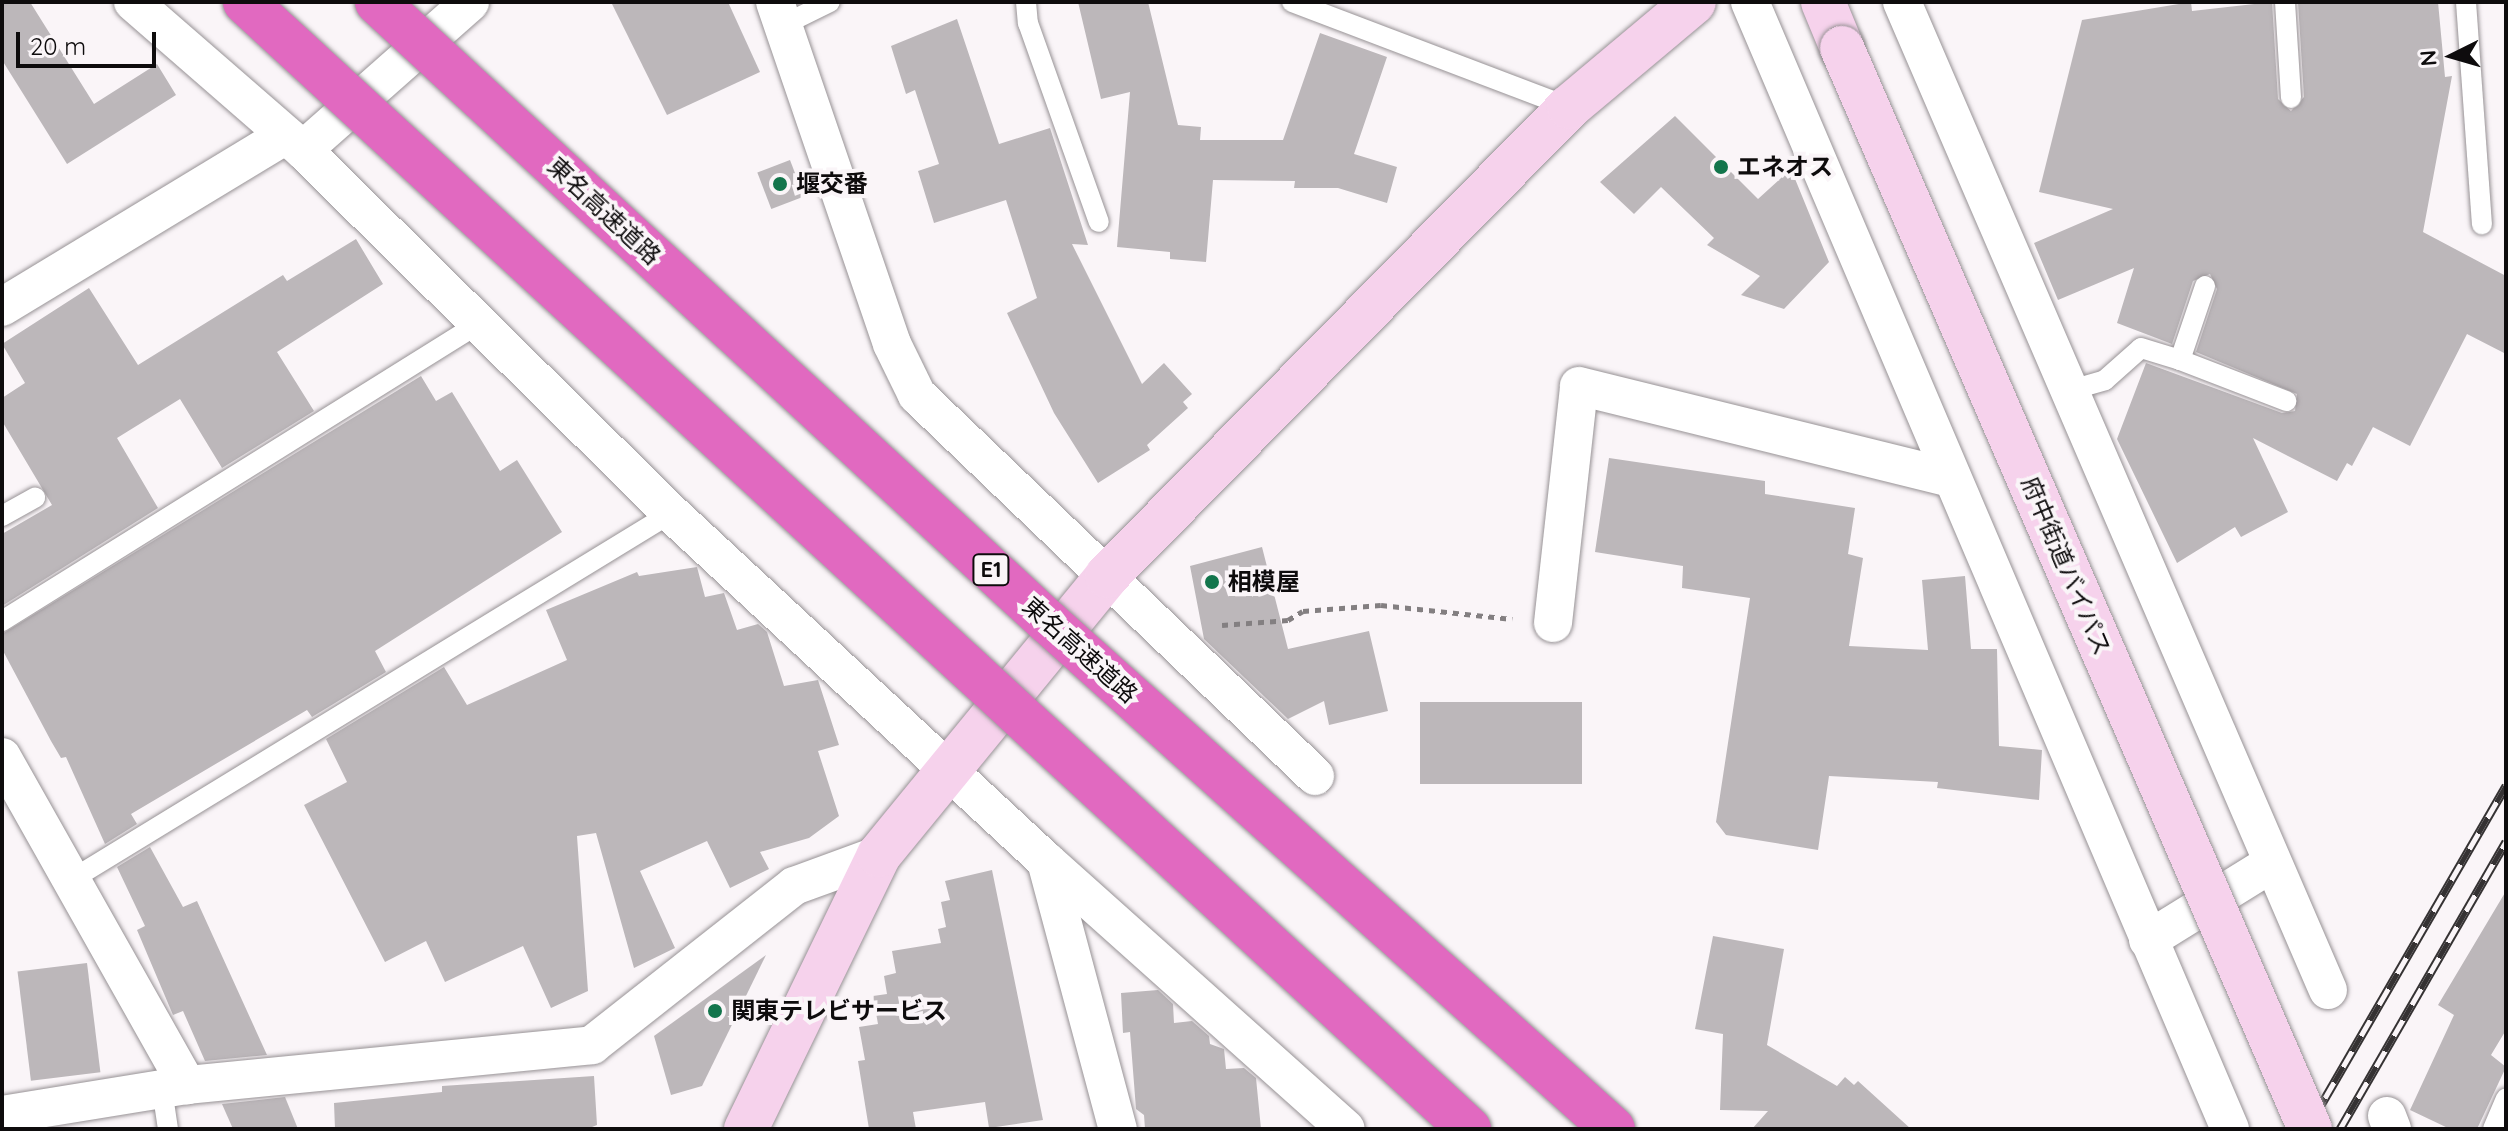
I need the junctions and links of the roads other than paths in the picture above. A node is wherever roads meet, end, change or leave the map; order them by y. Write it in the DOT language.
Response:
graph roads {
  1 [pos="133,2"];
  2 [pos="245,2"];
  3 [pos="377,2"];
  4 [pos="470,2"];
  5 [pos="830,2"];
  6 [pos="1026,2"];
  7 [pos="1292,2"];
  8 [pos="1694,2"];
  9 [pos="1750,2"];
  10 [pos="1823,2"];
  11 [pos="1902,2"];
  12 [pos="2285,2"];
  13 [pos="2466,2"];
  14 [pos="779,14"];
  15 [pos="2291,98"];
  16 [pos="1569,107"];
  17 [pos="293,144"];
  18 [pos="1099,222"];
  19 [pos="2482,224"];
  20 [pos="2205,286"];
  21 [pos="2,307"];
  22 [pos="478,324"];
  23 [pos="2180,360"];
  24 [pos="2071,390"];
  25 [pos="2286,401"];
  26 [pos="1952,478"];
  27 [pos="35,498"];
  28 [pos="671,513"];
  29 [pos="2,516"];
  30 [pos="1107,576"];
  31 [pos="2,621"];
  32 [pos="1553,623"];
  33 [pos="2,757"];
  34 [pos="947,768"];
  35 [pos="1315,776"];
  36 [pos="879,855"];
  37 [pos="1046,861"];
  38 [pos="2272,863"];
  39 [pos="71,880"];
  40 [pos="2148,940"];
  41 [pos="2328,990"];
  42 [pos="175,1087"];
  43 [pos="2506,1099"];
  44 [pos="2,1115"];
  45 [pos="168,1129"];
  46 [pos="746,1129"];
  47 [pos="1118,1129"];
  48 [pos="1346,1129"];
  49 [pos="1469,1129"];
  50 [pos="1613,1129"];
  51 [pos="2230,1129"];
  52 [pos="2310,1129"];
  53 [pos="2493,1129"];
  1 -- 17 [label="street"];
  2 -- 49 [label="highway, bridge"];
  3 -- 50 [label="highway, 東名高速道路 / E1, bridge"];
  4 -- 17 [label="street"];
  5 -- 14 [label="lane"];
  6 -- 18 [label="lane"];
  7 -- 16 [label="lane"];
  8 -- 16 [label="street"];
  9 -- 26 [label="street"];
  10 -- 52 [label="street, 府中街道バイパス, bridge"];
  11 -- 24 [label="street"];
  12 -- 15 [label="lane"];
  13 -- 19 [label="lane"];
  14 -- 30 [label="street"];
  16 -- 30 [label="street"];
  17 -- 21 [label="street"];
  17 -- 22 [label="street"];
  20 -- 23 [label="lane"];
  22 -- 28 [label="street"];
  22 -- 31 [label="lane"];
  23 -- 24 [label="lane"];
  23 -- 25 [label="lane"];
  24 -- 38 [label="street"];
  26 -- 32 [label="street"];
  26 -- 40 [label="street"];
  27 -- 29 [label="lane"];
  28 -- 34 [label="street"];
  28 -- 39 [label="lane"];
  30 -- 34 [label="street"];
  30 -- 35 [label="street"];
  33 -- 39 [label="street"];
  34 -- 36 [label="street"];
  34 -- 37 [label="street"];
  36 -- 42 [label="street"];
  36 -- 46 [label="street"];
  37 -- 47 [label="street"];
  37 -- 48 [label="street"];
  38 -- 40 [label="street"];
  38 -- 41 [label="street"];
  39 -- 42 [label="street"];
  40 -- 51 [label="street"];
  42 -- 44 [label="street"];
  42 -- 45 [label="lane"];
  43 -- 53 [label="lane"];
}
